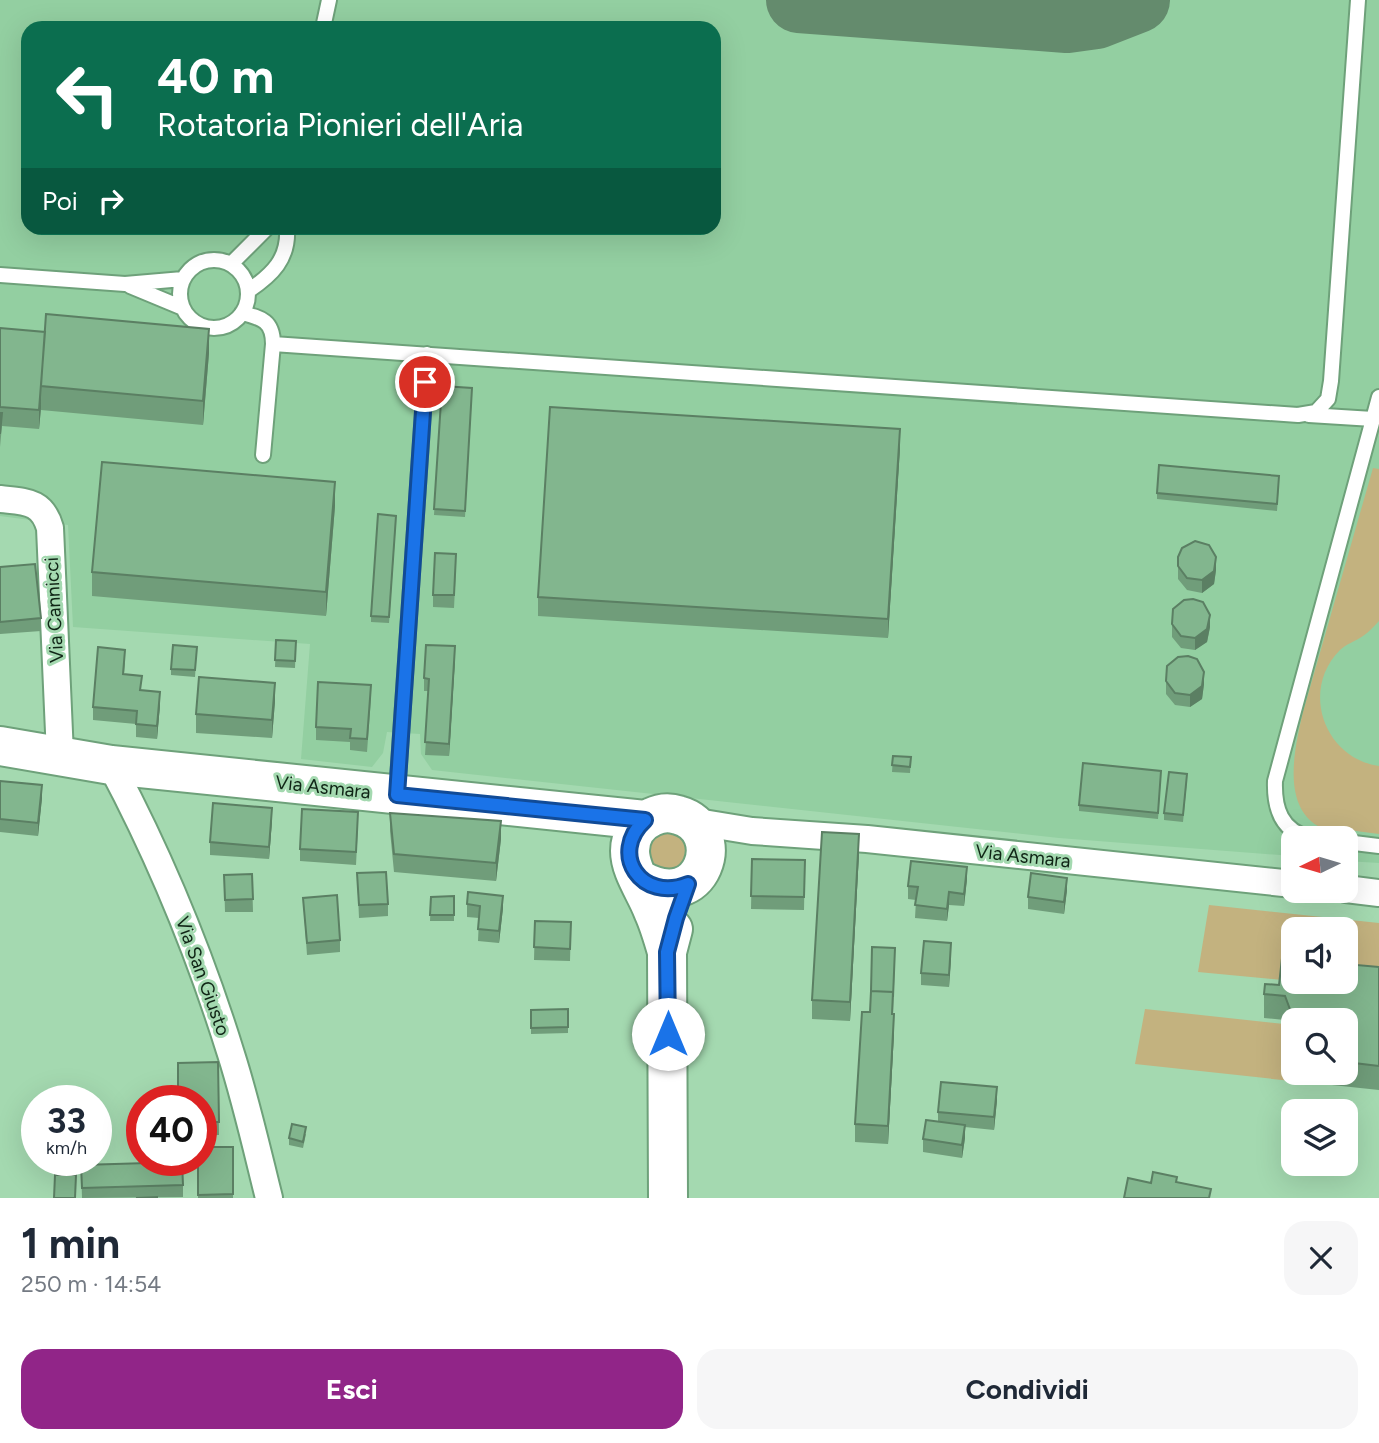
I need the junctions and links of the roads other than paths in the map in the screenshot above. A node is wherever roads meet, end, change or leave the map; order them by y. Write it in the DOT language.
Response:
graph roads {
  1 [pos="329,0"];
  2 [pos="1358,0"];
  3 [pos="324,21"];
  4 [pos="260,235"];
  5 [pos="286,235"];
  6 [pos="231,264"];
  7 [pos="0,275"];
  8 [pos="183,279"];
  9 [pos="125,284"];
  10 [pos="248,291"];
  11 [pos="183,308"];
  12 [pos="243,313"];
  13 [pos="273,344"];
  14 [pos="427,354"];
  15 [pos="1379,397"];
  16 [pos="1308,415"];
  17 [pos="1373,419"];
  18 [pos="263,455"];
  19 [pos="0,499"];
  20 [pos="0,746"];
  21 [pos="60,755"];
  22 [pos="111,765"];
  23 [pos="397,795"];
  24 [pos="691,821"];
  25 [pos="1287,826"];
  26 [pos="751,831"];
  27 [pos="1358,843"];
  28 [pos="1379,846"];
  29 [pos="638,848"];
  30 [pos="694,878"];
  31 [pos="1281,883"];
  32 [pos="1358,890"];
  33 [pos="1379,892"];
  34 [pos="667,952"];
  35 [pos="268,1198"];
  36 [pos="668,1198"];
  1 -- 3 [label="lane"];
  2 -- 16 [label="lane"];
  4 -- 6 [label="lane"];
  5 -- 10 [label="lane"];
  6 -- 8 [label="lane"];
  6 -- 10 [label="lane"];
  7 -- 9 [label="lane"];
  8 -- 9 [label="lane"];
  8 -- 11 [label="lane"];
  9 -- 11 [label="lane"];
  10 -- 12 [label="lane"];
  11 -- 12 [label="lane"];
  12 -- 13 [label="lane"];
  13 -- 14 [label="lane"];
  13 -- 18 [label="lane"];
  14 -- 16 [label="lane"];
  14 -- 23 [label="lane"];
  15 -- 17 [label="lane"];
  16 -- 17 [label="lane"];
  17 -- 25 [label="lane"];
  19 -- 21 [label="street, Via Cannicci"];
  20 -- 21 [label="street, Via Asmara"];
  21 -- 22 [label="street, Via Asmara"];
  22 -- 23 [label="street, Via Asmara"];
  22 -- 35 [label="street, Via San Giusto"];
  23 -- 29 [label="street, Via Asmara"];
  24 -- 26 [label="street, Via Asmara"];
  24 -- 29 [label="street"];
  24 -- 30 [label="street"];
  26 -- 30 [label="street"];
  26 -- 31 [label="street, Via Asmara"];
  27 -- 28 [label="lane"];
  29 -- 30 [label="street"];
  29 -- 34 [label="street"];
  30 -- 34 [label="street"];
  32 -- 33 [label="street"];
  34 -- 36 [label="street"];
}
